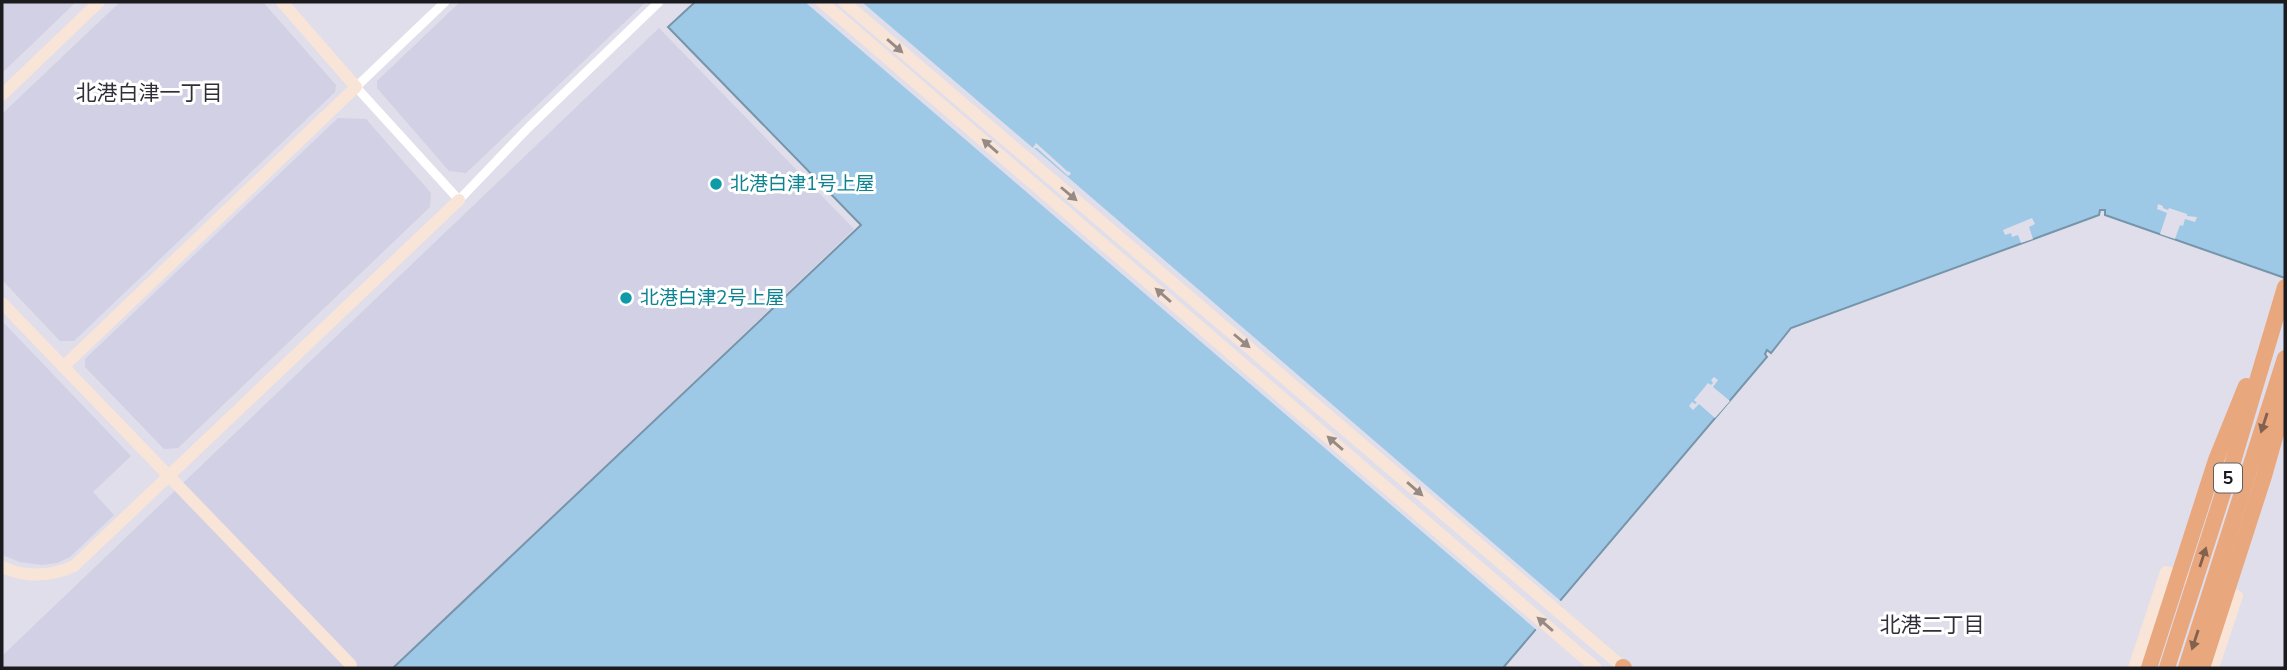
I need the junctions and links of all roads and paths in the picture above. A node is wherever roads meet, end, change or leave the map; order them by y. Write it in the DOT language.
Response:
graph roads {
  1 [pos="99,2"];
  2 [pos="282,2"];
  3 [pos="445,2"];
  4 [pos="659,2"];
  5 [pos="822,2"];
  6 [pos="844,2"];
  7 [pos="356,87"];
  8 [pos="2,95"];
  9 [pos="459,200"];
  10 [pos="2285,287"];
  11 [pos="2,303"];
  12 [pos="2277,312"];
  13 [pos="2285,358"];
  14 [pos="63,366"];
  15 [pos="2285,393"];
  16 [pos="169,477"];
  17 [pos="2,567"];
  18 [pos="351,665"];
  19 [pos="1596,668"];
  20 [pos="1624,668"];
  21 [pos="2134,668"];
  22 [pos="2149,668"];
  23 [pos="2167,668"];
  24 [pos="2186,668"];
  25 [pos="2202,668"];
  26 [pos="2213,668"];
  1 -- 8 [label="street"];
  2 -- 7 [label="street"];
  3 -- 7 [label="street"];
  4 -- 9 [label="street"];
  19 -- 5 [label="street, one-way"];
  6 -- 20 [label="street, one-way"];
  7 -- 9 [label="street"];
  7 -- 14 [label="street"];
  9 -- 16 [label="street"];
  10 -- 12 [label="highway, 5"];
  11 -- 14 [label="street"];
  12 -- 22 [label="highway, 5"];
  23 -- 12 [label="highway, 5, one-way"];
  13 -- 24 [label="highway, 5, one-way"];
  14 -- 16 [label="street"];
  15 -- 25 [label="highway, 5"];
  16 -- 17 [label="street"];
  16 -- 18 [label="street"];
  21 -- 26 [label="street"];
}
